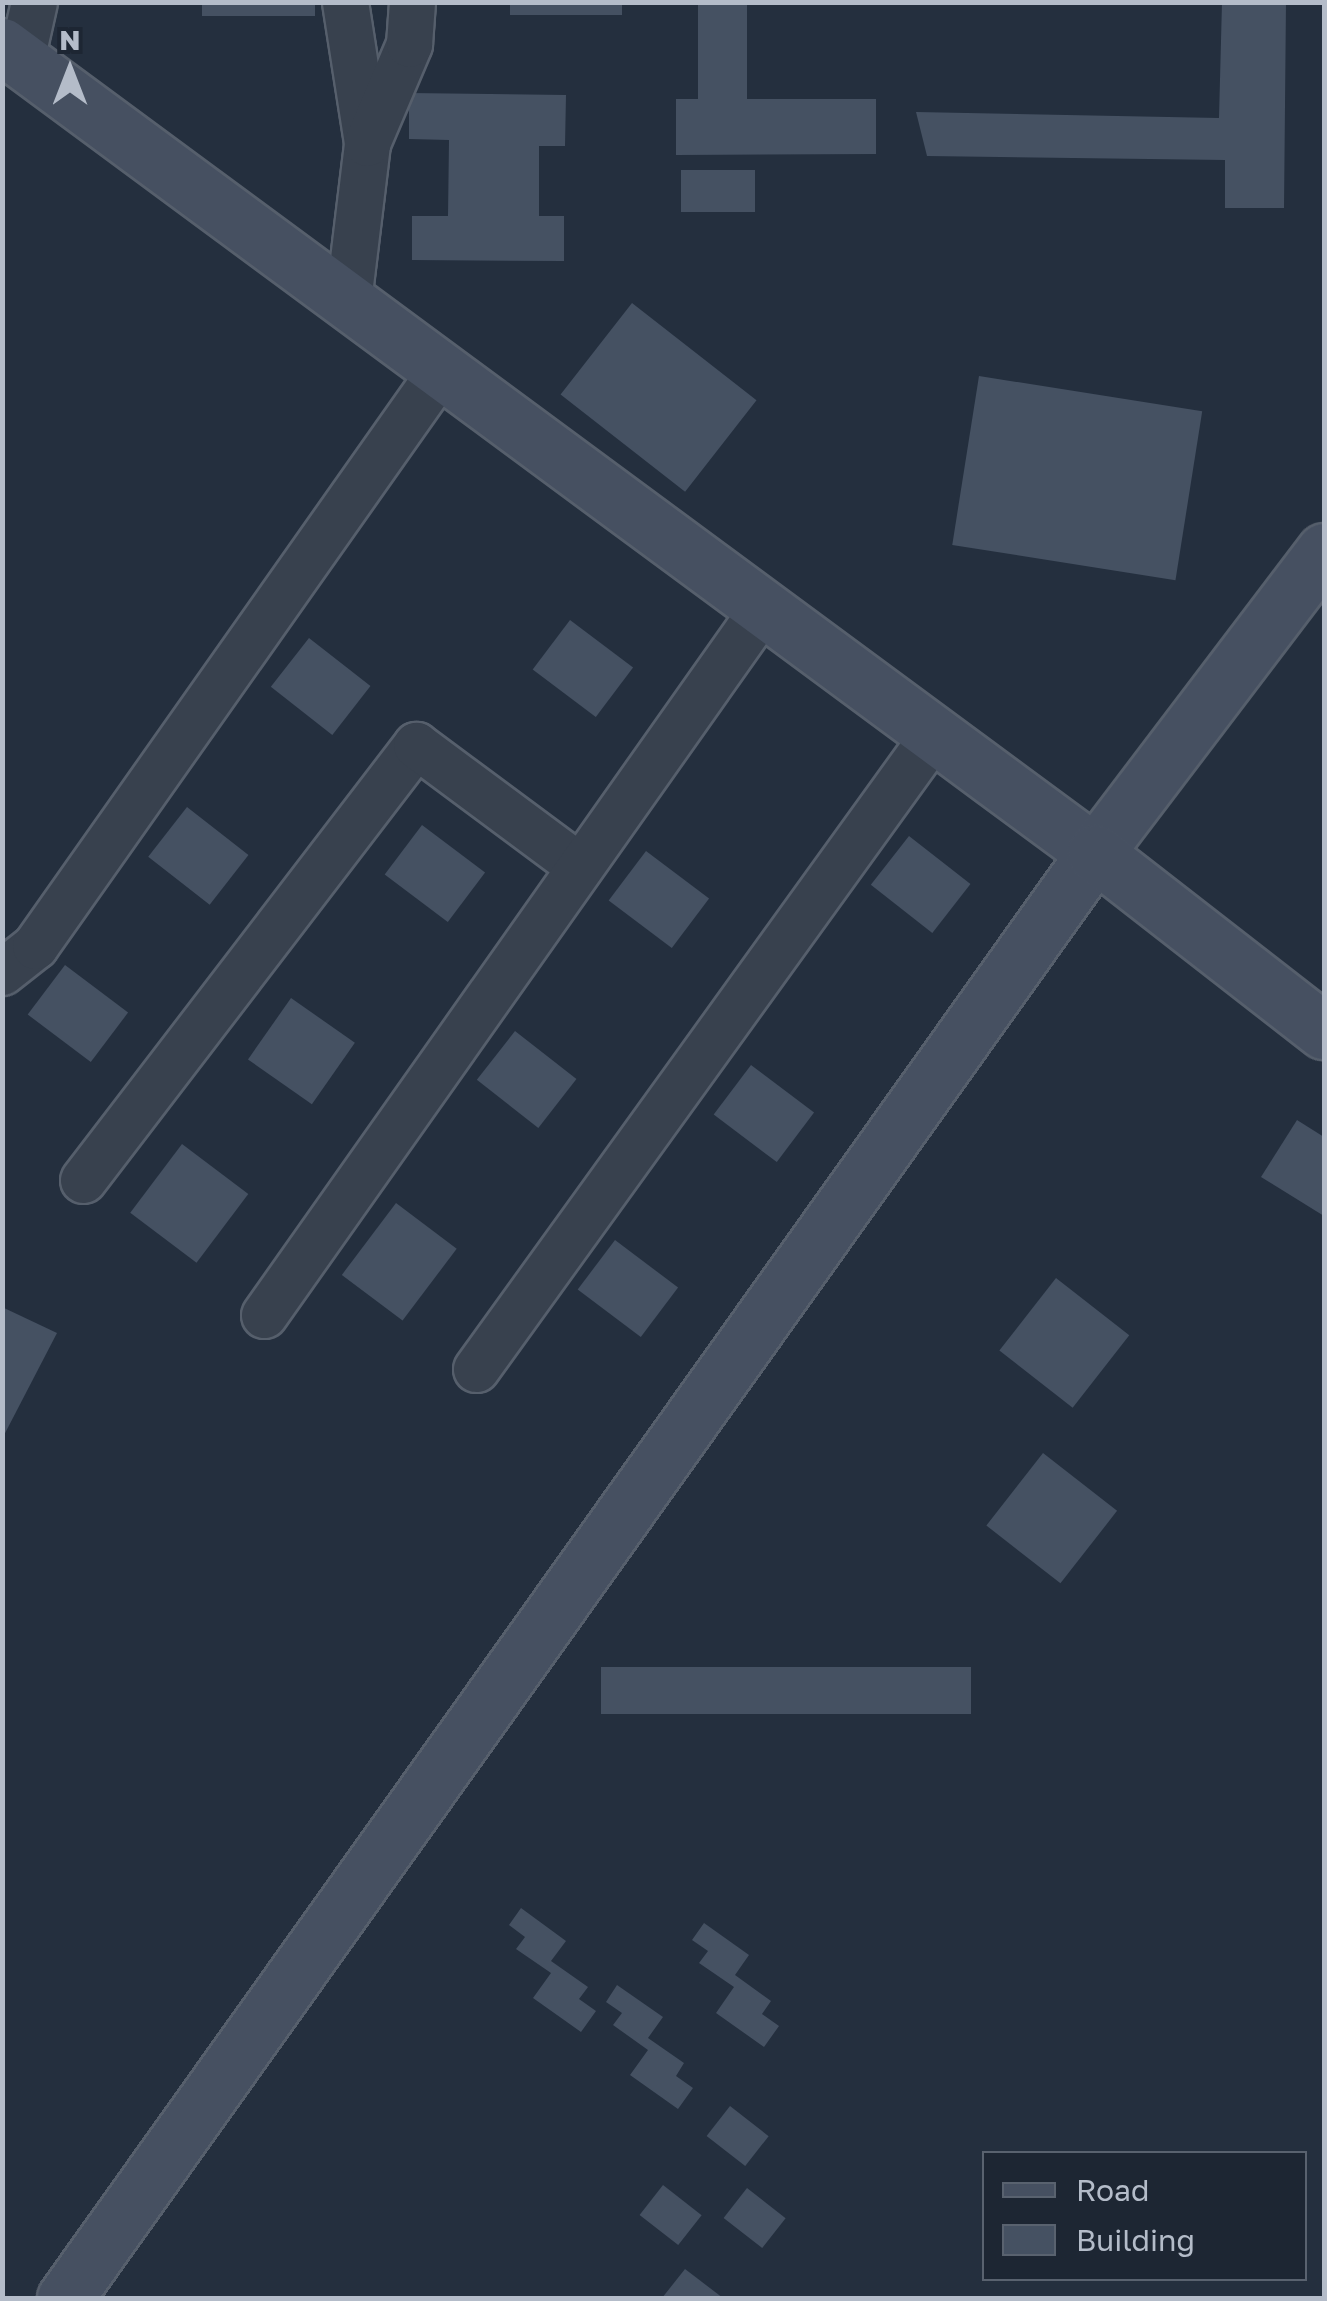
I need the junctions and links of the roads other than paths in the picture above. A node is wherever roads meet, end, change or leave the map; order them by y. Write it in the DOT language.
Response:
graph roads {
  1 [pos="34,2"];
  2 [pos="345,2"];
  3 [pos="412,2"];
  4 [pos="12,53"];
  5 [pos="367,143"];
  6 [pos="348,301"];
  7 [pos="441,370"];
  8 [pos="1324,550"];
  9 [pos="763,608"];
  10 [pos="934,734"];
  11 [pos="1095,852"];
  12 [pos="580,866"];
  13 [pos="2,972"];
  14 [pos="1324,1030"];
  15 [pos="83,1180"];
  16 [pos="264,1315"];
  17 [pos="476,1369"];
  18 [pos="65,2298"];
  1 -- 4 [label="street"];
  2 -- 5 [label="street"];
  3 -- 5 [label="street"];
  4 -- 6 [label="street"];
  5 -- 6 [label="street"];
  6 -- 7 [label="street"];
  7 -- 9 [label="street"];
  7 -- 13 [label="street"];
  8 -- 11 [label="street"];
  9 -- 10 [label="street"];
  9 -- 12 [label="street"];
  10 -- 11 [label="street"];
  10 -- 17 [label="street"];
  11 -- 14 [label="street"];
  11 -- 18 [label="street"];
  12 -- 15 [label="street"];
  12 -- 16 [label="street"];
}
